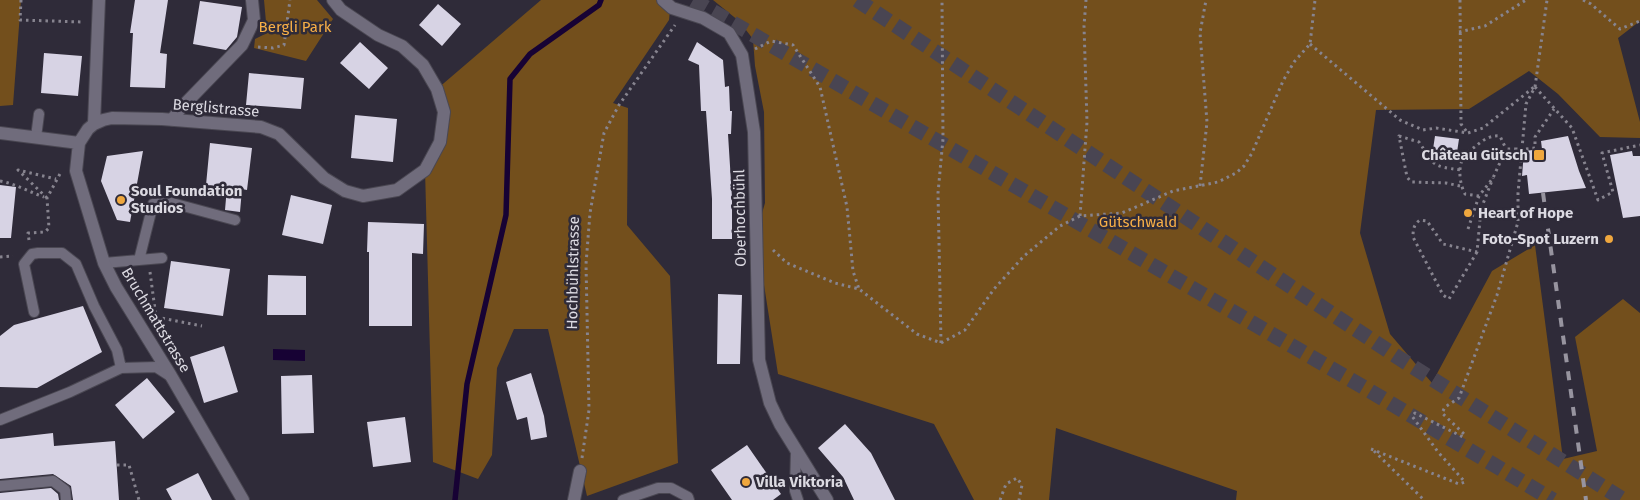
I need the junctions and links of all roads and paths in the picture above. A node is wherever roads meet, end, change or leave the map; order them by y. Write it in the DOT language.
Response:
graph roads {
  1 [pos="21,0"];
  2 [pos="99,0"];
  3 [pos="252,0"];
  4 [pos="290,0"];
  5 [pos="332,0"];
  6 [pos="942,0"];
  7 [pos="1086,0"];
  8 [pos="1206,0"];
  9 [pos="1315,0"];
  10 [pos="1460,0"];
  11 [pos="1526,0"];
  12 [pos="1547,0"];
  13 [pos="1583,0"];
  14 [pos="673,7"];
  15 [pos="1640,22"];
  16 [pos="98,23"];
  17 [pos="1459,32"];
  18 [pos="1310,44"];
  19 [pos="251,46"];
  20 [pos="742,55"];
  21 [pos="1534,87"];
  22 [pos="1554,109"];
  23 [pos="39,114"];
  24 [pos="172,120"];
  25 [pos="94,124"];
  26 [pos="0,133"];
  27 [pos="1468,133"];
  28 [pos="36,137"];
  29 [pos="79,143"];
  30 [pos="1640,145"];
  31 [pos="1506,149"];
  32 [pos="1461,170"];
  33 [pos="61,171"];
  34 [pos="1492,178"];
  35 [pos="56,179"];
  36 [pos="0,181"];
  37 [pos="1200,186"];
  38 [pos="1460,186"];
  39 [pos="1479,196"];
  40 [pos="47,198"];
  41 [pos="1080,216"];
  42 [pos="235,220"];
  43 [pos="1468,229"];
  44 [pos="756,234"];
  45 [pos="30,245"];
  46 [pos="1478,252"];
  47 [pos="162,258"];
  48 [pos="144,260"];
  49 [pos="104,263"];
  50 [pos="859,289"];
  51 [pos="34,312"];
  52 [pos="202,326"];
  53 [pos="941,343"];
  54 [pos="121,368"];
  55 [pos="171,376"];
  56 [pos="0,420"];
  57 [pos="796,448"];
  58 [pos="117,465"];
  59 [pos="580,471"];
  60 [pos="0,486"];
  61 [pos="66,500"];
  62 [pos="138,500"];
  63 [pos="243,500"];
  64 [pos="574,500"];
  65 [pos="624,500"];
  66 [pos="689,500"];
  67 [pos="798,500"];
  68 [pos="827,500"];
  69 [pos="1000,500"];
  70 [pos="1019,500"];
  71 [pos="1424,500"];
  1 -- 16 [label="path"];
  2 -- 16 [label="street"];
  3 -- 24 [label="street"];
  4 -- 19 [label="path"];
  5 -- 24 [label="street, Berglistrasse"];
  6 -- 53 [label="path"];
  7 -- 41 [label="path"];
  8 -- 37 [label="path"];
  9 -- 18 [label="path"];
  10 -- 17 [label="path"];
  11 -- 17 [label="path"];
  12 -- 21 [label="path"];
  13 -- 15 [label="path"];
  14 -- 20 [label="street, Oberhochbühl"];
  14 -- 59 [label="path, Hochbühlstrasse"];
  16 -- 25 [label="street"];
  17 -- 27 [label="path"];
  18 -- 27 [label="path"];
  18 -- 37 [label="path"];
  20 -- 44 [label="street, Oberhochbühl"];
  20 -- 50 [label="path"];
  21 -- 22 [label="path"];
  21 -- 27 [label="path"];
  21 -- 71 [label="path"];
  22 -- 30 [label="path"];
  22 -- 31 [label="path, bridge"];
  23 -- 28 [label="lane"];
  24 -- 25 [label="street, Berglistrasse"];
  25 -- 29 [label="street"];
  26 -- 28 [label="street"];
  28 -- 29 [label="street"];
  29 -- 49 [label="street, Bruchmattstrasse"];
  31 -- 32 [label="path"];
  31 -- 34 [label="path"];
  32 -- 38 [label="path"];
  32 -- 38 [label="path"];
  33 -- 35 [label="path"];
  34 -- 39 [label="path"];
  34 -- 46 [label="path"];
  35 -- 40 [label="path"];
  35 -- 40 [label="path"];
  36 -- 40 [label="path"];
  37 -- 41 [label="path"];
  38 -- 39 [label="path"];
  39 -- 43 [label="path"];
  40 -- 45 [label="path"];
  41 -- 53 [label="path"];
  42 -- 48 [label="lane"];
  44 -- 50 [label="path"];
  44 -- 57 [label="street, Oberhochbühl"];
  46 -- 46 [label="path"];
  47 -- 48 [label="lane"];
  48 -- 49 [label="lane"];
  48 -- 52 [label="path"];
  49 -- 55 [label="street, Bruchmattstrasse"];
  50 -- 53 [label="path"];
  51 -- 54 [label="lane"];
  54 -- 55 [label="lane"];
  54 -- 56 [label="lane"];
  55 -- 63 [label="street, Bruchmattstrasse"];
  57 -- 67 [label="lane"];
  57 -- 68 [label="street, Oberhochbühl"];
  58 -- 62 [label="path"];
  59 -- 64 [label="street"];
  60 -- 61 [label="lane"];
  65 -- 66 [label="lane"];
  69 -- 70 [label="path"];
}
